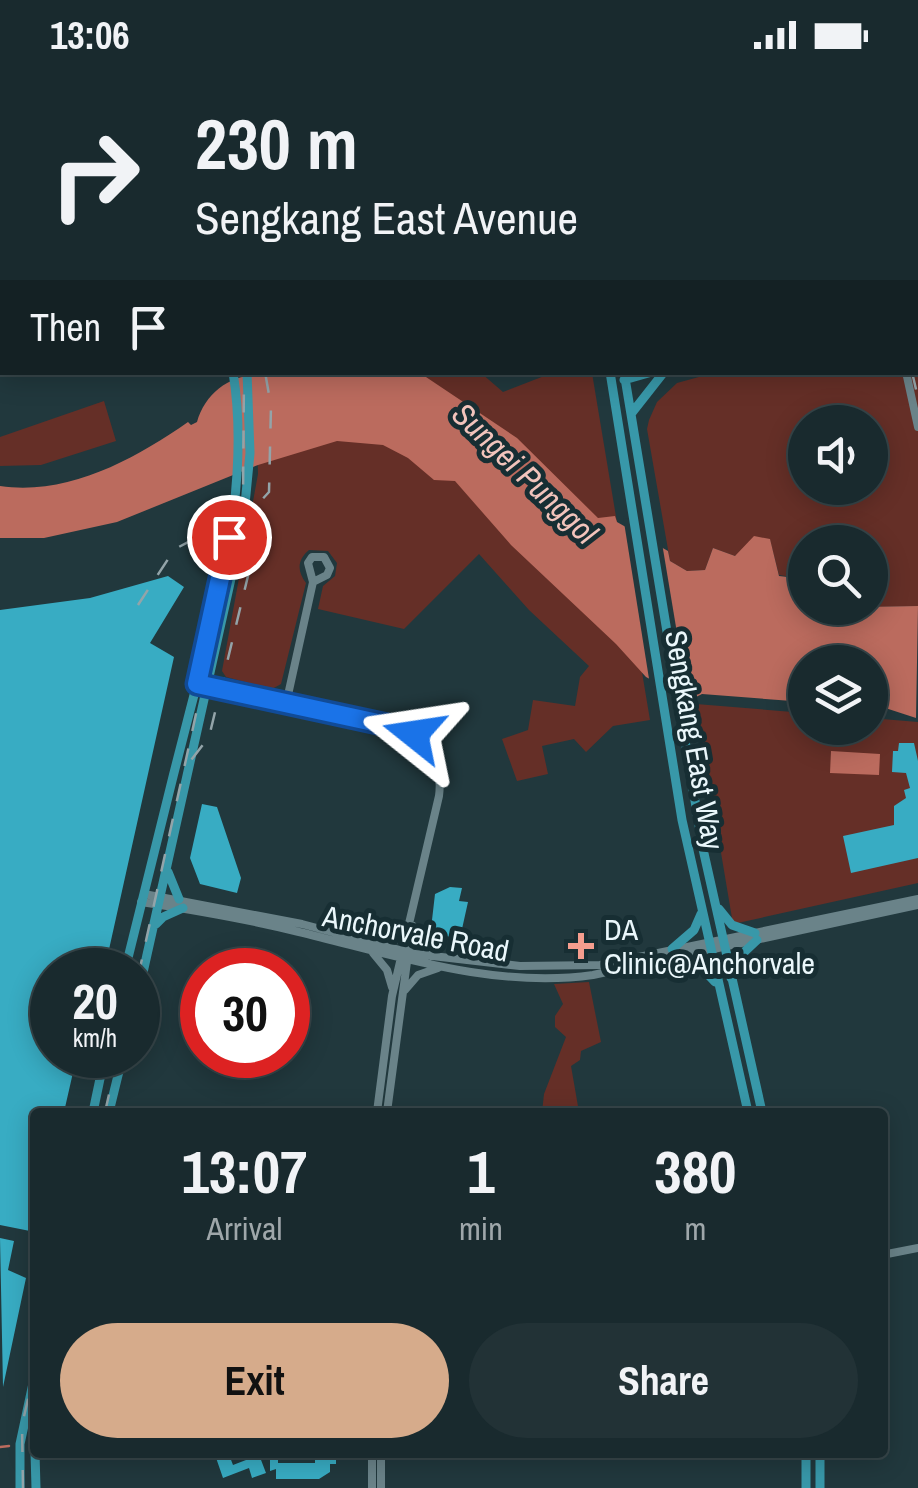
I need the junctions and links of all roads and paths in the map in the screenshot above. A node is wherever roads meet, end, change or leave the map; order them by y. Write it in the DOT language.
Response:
graph roads {
  1 [pos="233,375"];
  2 [pos="247,375"];
  3 [pos="662,375"];
  4 [pos="907,375"];
  5 [pos="625,376"];
  6 [pos="611,378"];
  7 [pos="631,417"];
  8 [pos="918,427"];
  9 [pos="313,582"];
  10 [pos="202,685"];
  11 [pos="286,704"];
  12 [pos="167,870"];
  13 [pos="713,897"];
  14 [pos="142,898"];
  15 [pos="160,900"];
  16 [pos="918,902"];
  17 [pos="181,904"];
  18 [pos="701,911"];
  19 [pos="412,922"];
  20 [pos="153,932"];
  21 [pos="756,936"];
  22 [pos="379,943"];
  23 [pos="723,944"];
  24 [pos="709,947"];
  25 [pos="130,948"];
  26 [pos="149,948"];
  27 [pos="373,952"];
  28 [pos="675,954"];
  29 [pos="405,956"];
  30 [pos="432,956"];
  31 [pos="441,967"];
  32 [pos="731,979"];
  33 [pos="719,989"];
  34 [pos="396,997"];
  35 [pos="101,1078"];
  36 [pos="117,1078"];
  37 [pos="94,1108"];
  38 [pos="110,1108"];
  39 [pos="378,1108"];
  40 [pos="387,1108"];
  41 [pos="747,1108"];
  42 [pos="761,1108"];
  43 [pos="918,1246"];
  44 [pos="888,1252"];
  45 [pos="30,1397"];
  46 [pos="35,1458"];
  47 [pos="372,1458"];
  48 [pos="381,1458"];
  49 [pos="806,1458"];
  50 [pos="820,1458"];
  51 [pos="20,1488"];
  52 [pos="36,1488"];
  53 [pos="372,1488"];
  54 [pos="381,1488"];
  55 [pos="806,1488"];
  56 [pos="820,1488"];
  1 -- 10 [label="main road"];
  2 -- 10 [label="main road"];
  3 -- 7 [label="main road"];
  4 -- 8 [label="street"];
  5 -- 6 [label="main road"];
  5 -- 7 [label="main road, Sengkang East Way"];
  6 -- 18 [label="main road, Sengkang East Way"];
  7 -- 13 [label="main road, Sengkang East Way"];
  9 -- 11 [label="street"];
  10 -- 11 [label="street"];
  10 -- 12 [label="main road"];
  10 -- 14 [label="main road"];
  11 -- 19 [label="street"];
  12 -- 15 [label="main road"];
  12 -- 17 [label="main road"];
  13 -- 21 [label="main road"];
  13 -- 23 [label="main road, Sengkang East Way"];
  14 -- 15 [label="street, Anchorvale Road"];
  14 -- 25 [label="main road"];
  15 -- 17 [label="street, Anchorvale Road"];
  15 -- 20 [label="main road"];
  16 -- 21 [label="street, Anchorvale Road"];
  17 -- 20 [label="main road"];
  17 -- 22 [label="street, Anchorvale Road"];
  17 -- 27 [label="street, Anchorvale Road"];
  18 -- 24 [label="main road, Sengkang East Way"];
  18 -- 28 [label="main road"];
  19 -- 22 [label="street"];
  19 -- 29 [label="street"];
  19 -- 30 [label="street"];
  20 -- 26 [label="main road"];
  21 -- 23 [label="street, Anchorvale Road"];
  21 -- 32 [label="main road"];
  22 -- 29 [label="street, Anchorvale Road"];
  23 -- 24 [label="street, Anchorvale Road"];
  23 -- 32 [label="main road, Sengkang East Way"];
  24 -- 28 [label="street, Anchorvale Road"];
  24 -- 33 [label="main road, Sengkang East Way"];
  27 -- 29 [label="street, Anchorvale Road"];
  27 -- 34 [label="street"];
  28 -- 30 [label="street, Anchorvale Road"];
  28 -- 31 [label="street, Anchorvale Road"];
  28 -- 33 [label="main road"];
  29 -- 30 [label="street, Anchorvale Road"];
  29 -- 31 [label="street, Anchorvale Road"];
  29 -- 34 [label="street"];
  31 -- 34 [label="street"];
  32 -- 42 [label="main road, Sengkang East Way"];
  33 -- 41 [label="main road, Sengkang East Way"];
  34 -- 39 [label="street"];
  34 -- 40 [label="street"];
  35 -- 37 [label="main road"];
  36 -- 38 [label="main road"];
  43 -- 44 [label="street"];
  45 -- 51 [label="main road"];
  46 -- 52 [label="main road"];
  47 -- 53 [label="street"];
  48 -- 54 [label="street"];
  49 -- 55 [label="main road"];
  50 -- 56 [label="main road"];
}
